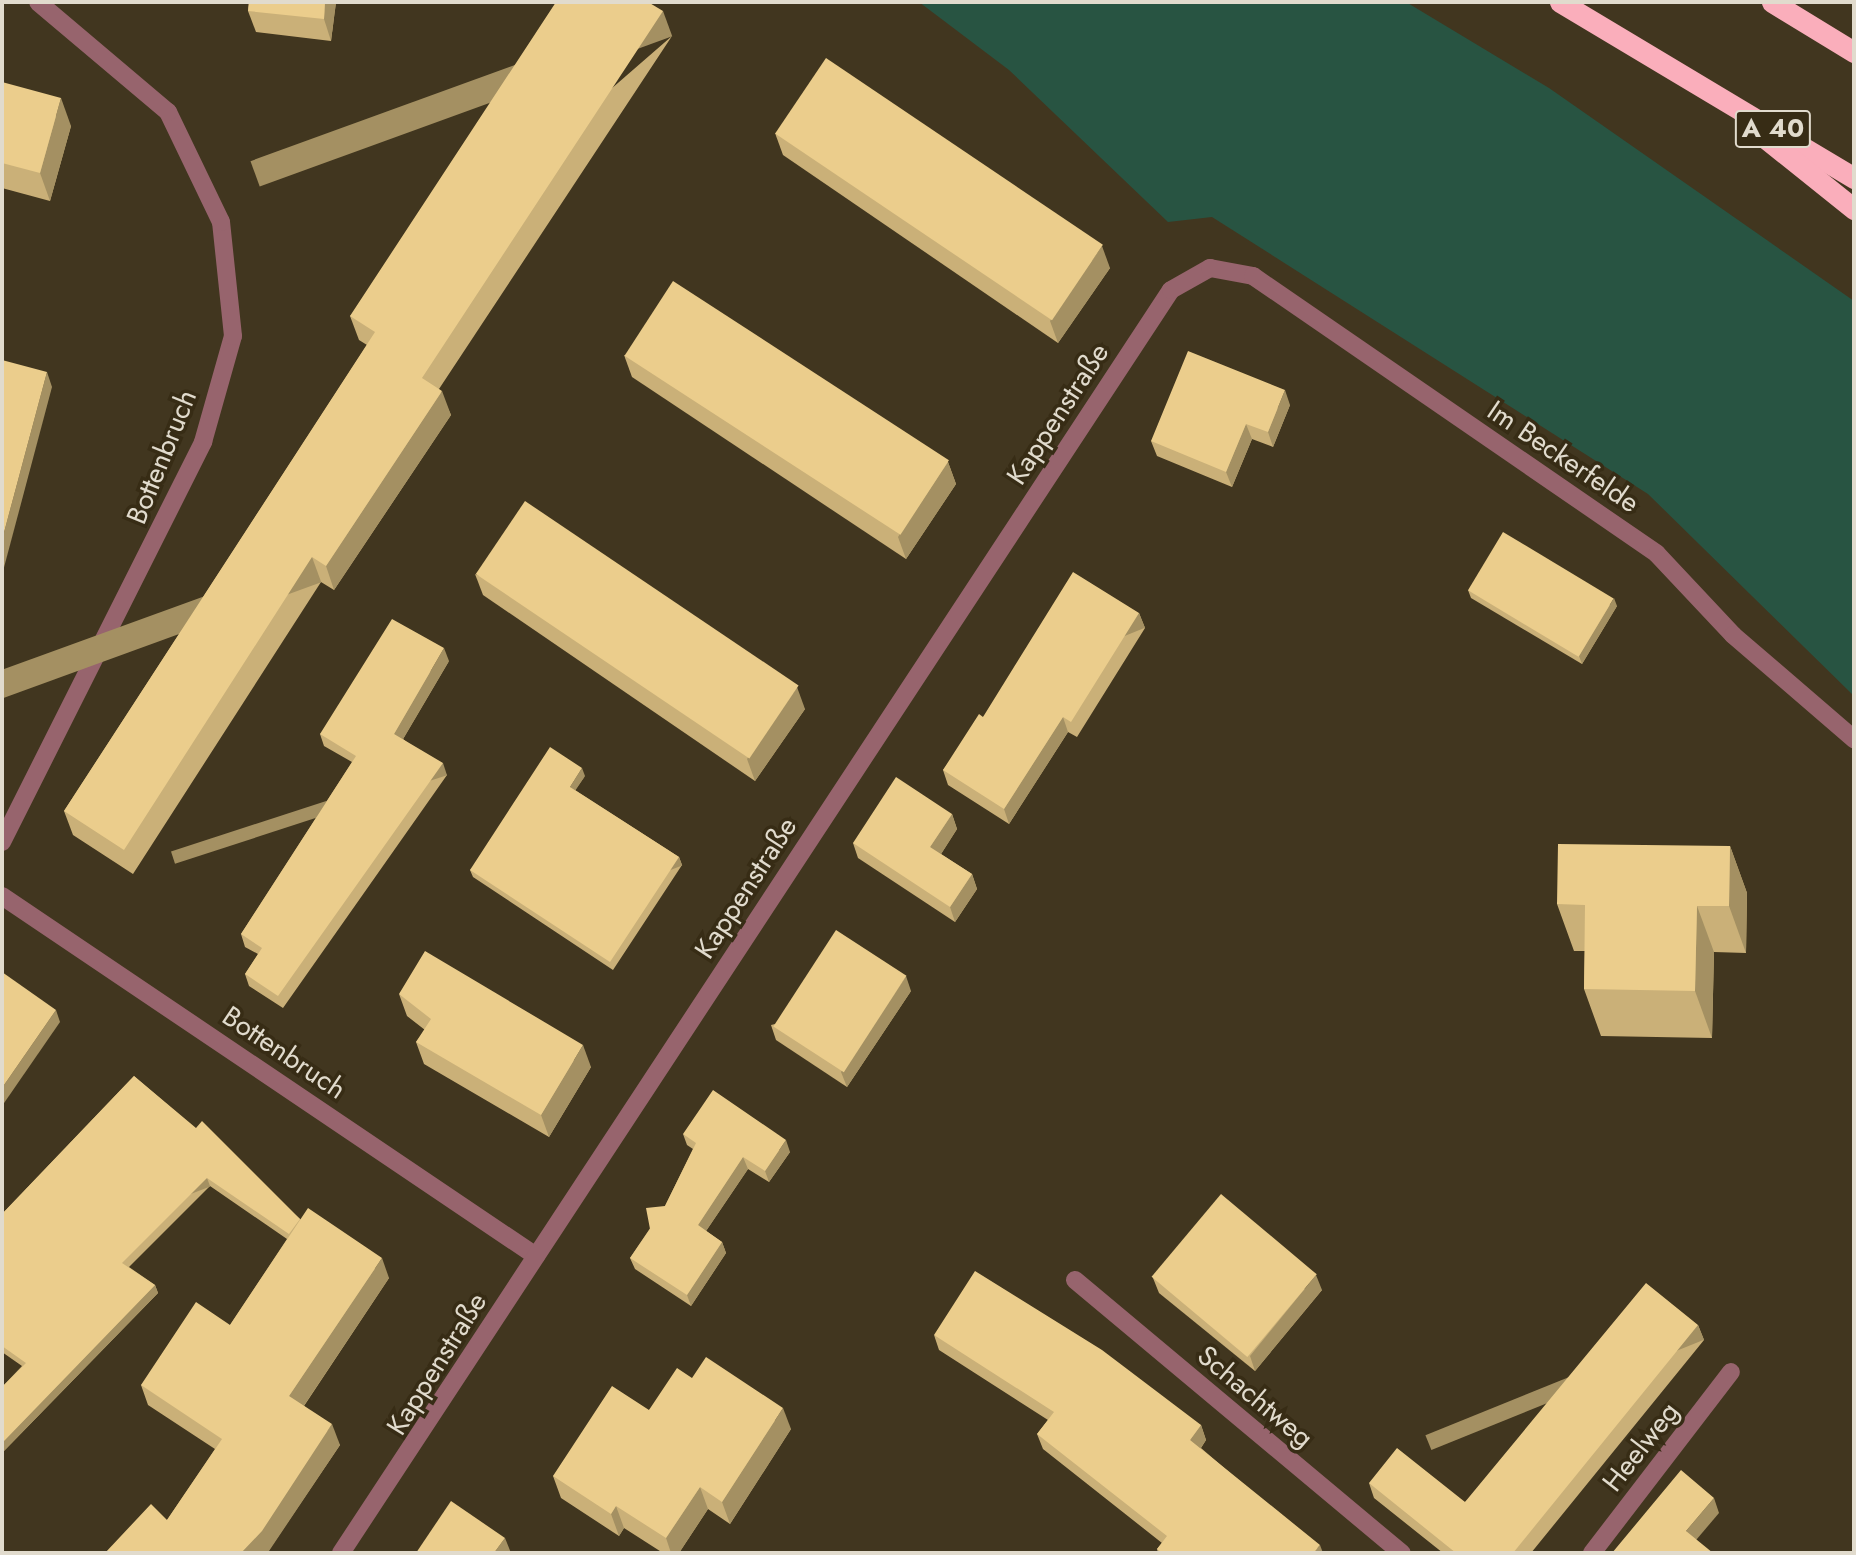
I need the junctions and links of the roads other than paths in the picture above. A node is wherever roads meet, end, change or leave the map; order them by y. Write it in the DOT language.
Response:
graph roads {
  1 [pos="38,2"];
  2 [pos="1560,2"];
  3 [pos="1772,2"];
  4 [pos="1854,52"];
  5 [pos="1691,80"];
  6 [pos="1854,178"];
  7 [pos="1854,209"];
  8 [pos="1210,268"];
  9 [pos="1854,739"];
  10 [pos="2,842"];
  11 [pos="2,895"];
  12 [pos="536,1256"];
  13 [pos="1075,1280"];
  14 [pos="1731,1372"];
  15 [pos="341,1553"];
  16 [pos="1402,1553"];
  17 [pos="1592,1553"];
  1 -- 10 [label="street, Bottenbruch"];
  2 -- 5 [label="highway, A 40"];
  3 -- 4 [label="highway"];
  5 -- 6 [label="highway, A 40"];
  5 -- 7 [label="highway"];
  8 -- 9 [label="street, Im Beckerfelde"];
  8 -- 12 [label="street, Kappenstraße"];
  11 -- 12 [label="street, Bottenbruch"];
  12 -- 15 [label="street, Kappenstraße"];
  13 -- 16 [label="street, Schachtweg"];
  14 -- 17 [label="street, Heelweg"];
}
